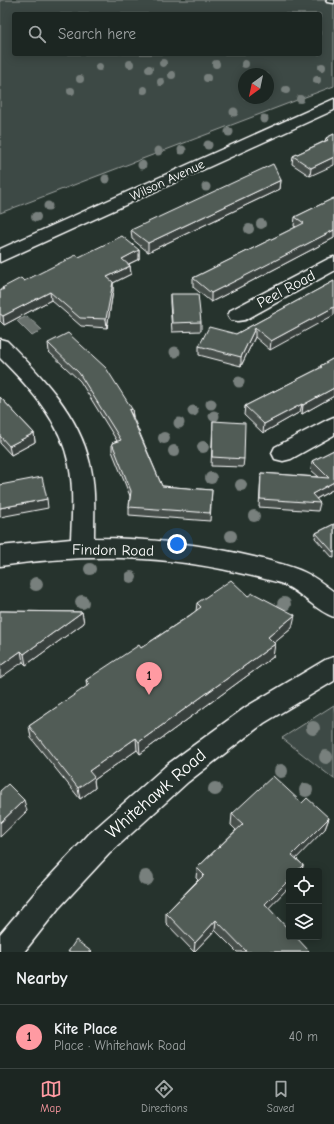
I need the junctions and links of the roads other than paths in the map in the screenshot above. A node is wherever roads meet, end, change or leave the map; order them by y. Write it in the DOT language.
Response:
graph roads {
  1 [pos="330,0"];
  2 [pos="334,1"];
  3 [pos="334,104"];
  4 [pos="0,256"];
  5 [pos="334,263"];
  6 [pos="238,315"];
  7 [pos="3,354"];
  8 [pos="334,425"];
  9 [pos="283,453"];
  10 [pos="82,548"];
  11 [pos="0,556"];
  12 [pos="334,607"];
  13 [pos="334,668"];
  14 [pos="5,952"];
  1 -- 2 [label="lane"];
  3 -- 4 [label="street, Wilson Avenue"];
  5 -- 6 [label="street, Peel Road"];
  7 -- 10 [label="street"];
  8 -- 9 [label="street"];
  10 -- 11 [label="street, Findon Road"];
  10 -- 12 [label="street, Findon Road"];
  13 -- 14 [label="street, Whitehawk Road"];
}
